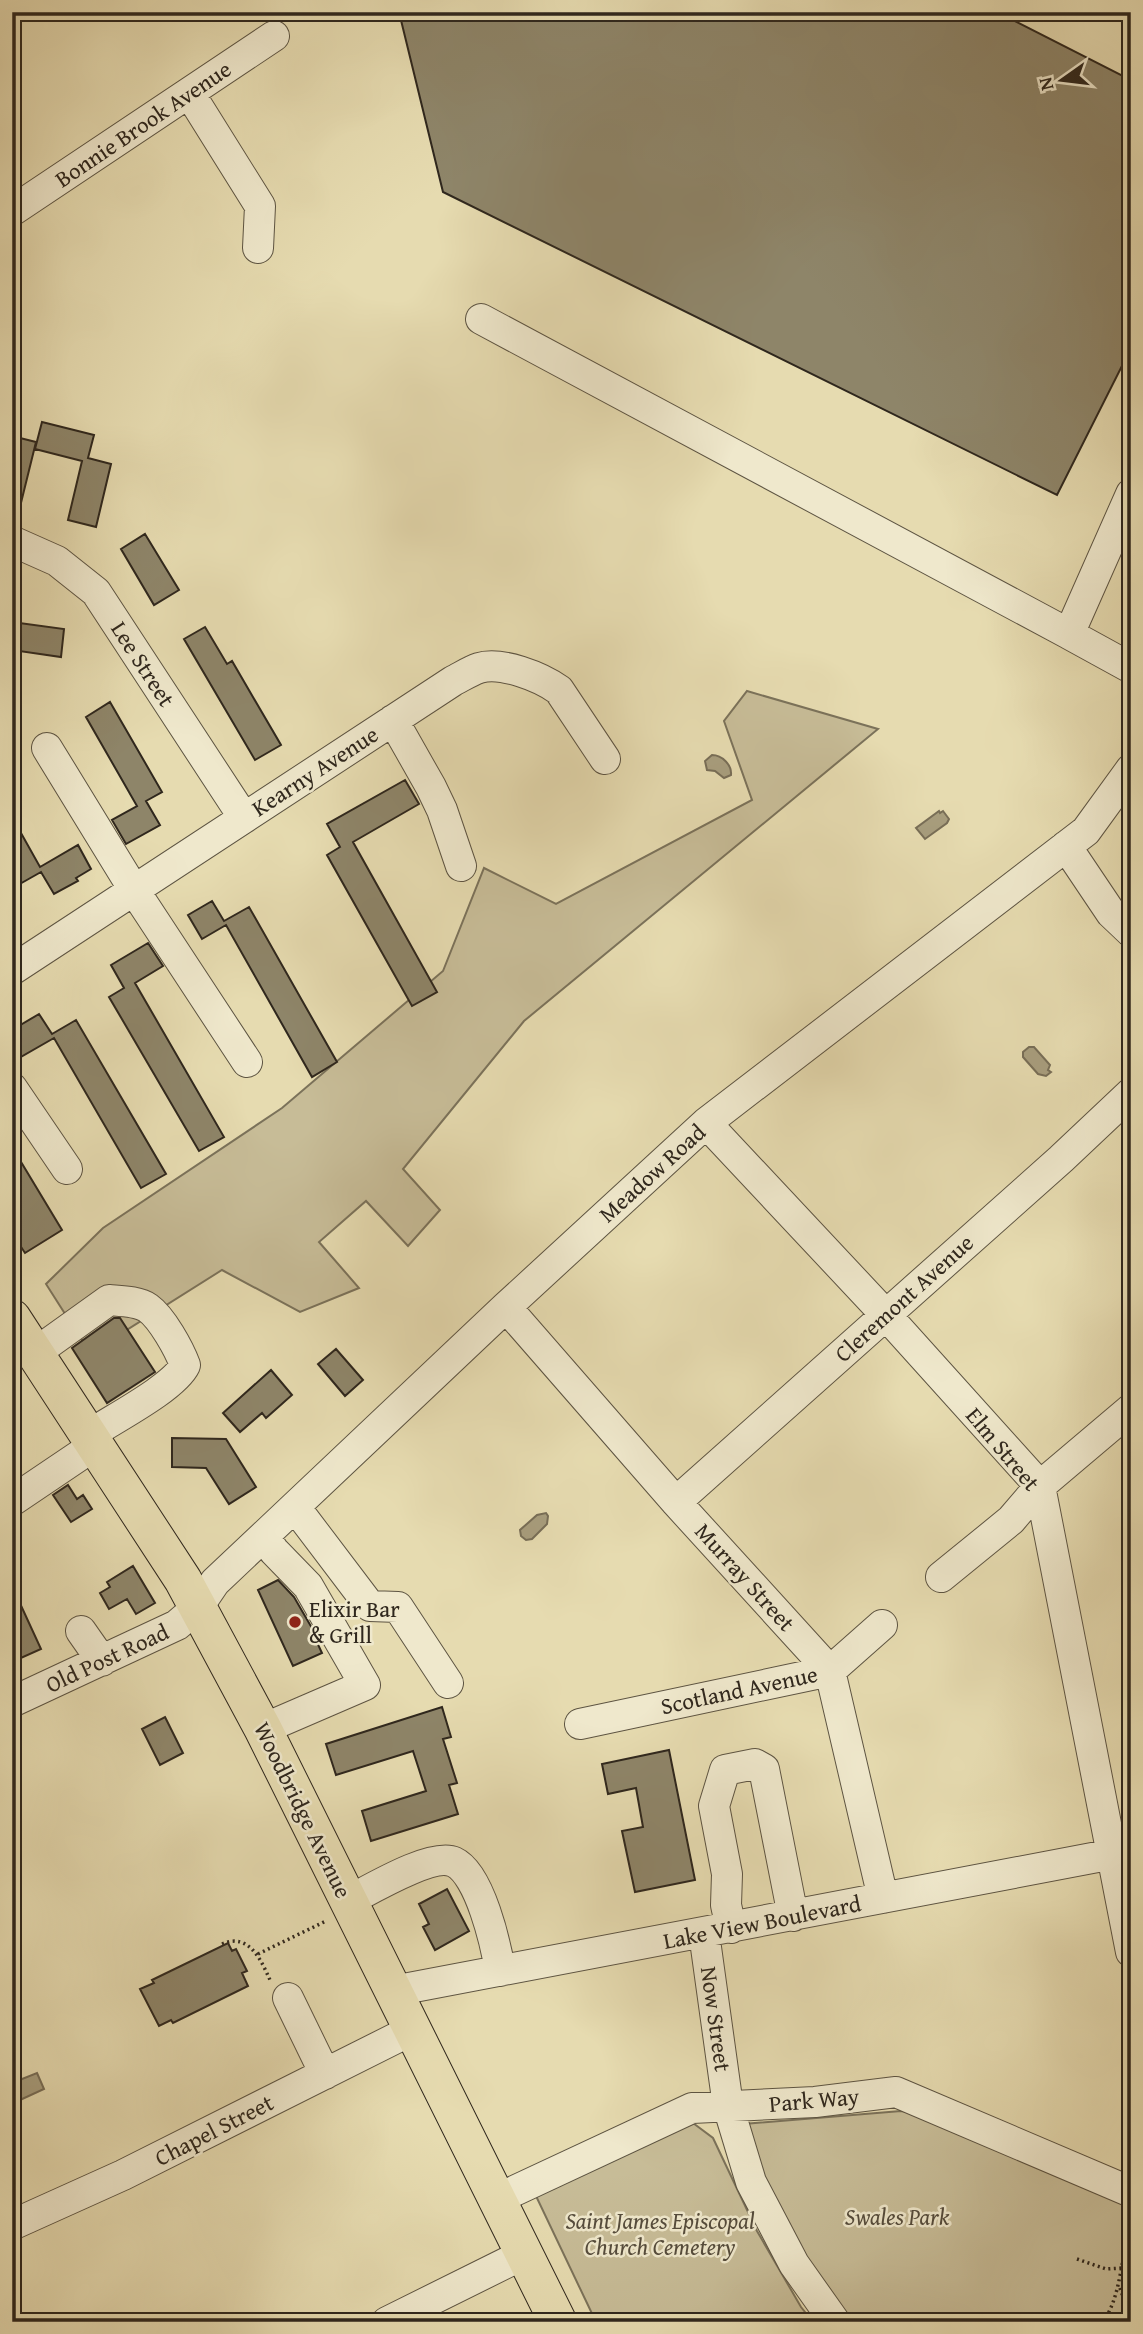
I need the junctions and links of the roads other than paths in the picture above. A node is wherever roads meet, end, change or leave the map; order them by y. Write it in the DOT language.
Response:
graph roads {
  1 [pos="274,36"];
  2 [pos="190,94"];
  3 [pos="12,211"];
  4 [pos="257,248"];
  5 [pos="481,319"];
  6 [pos="1131,494"];
  7 [pos="12,541"];
  8 [pos="1069,634"];
  9 [pos="1131,668"];
  10 [pos="393,720"];
  11 [pos="47,748"];
  12 [pos="605,760"];
  13 [pos="1131,769"];
  14 [pos="244,818"];
  15 [pos="1066,846"];
  16 [pos="461,866"];
  17 [pos="134,890"];
  18 [pos="1131,932"];
  19 [pos="12,970"];
  20 [pos="247,1062"];
  21 [pos="12,1088"];
  22 [pos="1131,1093"];
  23 [pos="706,1122"];
  24 [pos="67,1169"];
  25 [pos="506,1307"];
  26 [pos="885,1314"];
  27 [pos="12,1318"];
  28 [pos="35,1353"];
  29 [pos="1131,1409"];
  30 [pos="92,1440"];
  31 [pos="1040,1486"];
  32 [pos="12,1501"];
  33 [pos="676,1502"];
  34 [pos="295,1507"];
  35 [pos="264,1536"];
  36 [pos="941,1577"];
  37 [pos="198,1607"];
  38 [pos="882,1625"];
  39 [pos="81,1631"];
  40 [pos="102,1661"];
  41 [pos="830,1671"];
  42 [pos="448,1683"];
  43 [pos="12,1702"];
  44 [pos="580,1724"];
  45 [pos="263,1729"];
  46 [pos="1121,1852"];
  47 [pos="883,1898"];
  48 [pos="337,1911"];
  49 [pos="793,1916"];
  50 [pos="718,1931"];
  51 [pos="1131,1952"];
  52 [pos="500,1971"];
  53 [pos="279,1989"];
  54 [pos="393,1991"];
  55 [pos="412,2030"];
  56 [pos="325,2074"];
  57 [pos="728,2106"];
  58 [pos="1131,2192"];
  59 [pos="497,2199"];
  60 [pos="12,2225"];
  61 [pos="524,2254"];
  62 [pos="387,2322"];
  63 [pos="558,2322"];
  64 [pos="835,2322"];
  1 -- 2 [label="street, Bonnie Brook Avenue"];
  2 -- 3 [label="street, Bonnie Brook Avenue"];
  2 -- 4 [label="street"];
  5 -- 8 [label="street"];
  6 -- 8 [label="street"];
  7 -- 14 [label="street, Lee Street"];
  8 -- 9 [label="street"];
  10 -- 12 [label="street, Kearny Avenue"];
  10 -- 14 [label="street, Kearny Avenue"];
  10 -- 16 [label="street"];
  11 -- 17 [label="street"];
  13 -- 15 [label="street, Meadow Road"];
  14 -- 17 [label="street, Kearny Avenue"];
  15 -- 18 [label="street"];
  15 -- 23 [label="street, Meadow Road"];
  17 -- 19 [label="street, Kearny Avenue"];
  17 -- 20 [label="street"];
  21 -- 24 [label="street"];
  22 -- 26 [label="street, Cleremont Avenue"];
  23 -- 25 [label="street, Meadow Road"];
  23 -- 26 [label="street, Elm Street"];
  25 -- 33 [label="street, Murray Street"];
  25 -- 34 [label="street, Meadow Road"];
  26 -- 31 [label="street, Elm Street"];
  26 -- 33 [label="street, Cleremont Avenue"];
  27 -- 28 [label="main road, Woodbridge Avenue"];
  28 -- 30 [label="main road, Woodbridge Avenue"];
  28 -- 30 [label="street"];
  29 -- 31 [label="street"];
  30 -- 32 [label="street"];
  30 -- 37 [label="main road, Woodbridge Avenue"];
  31 -- 36 [label="street"];
  31 -- 46 [label="street, Elm Street"];
  33 -- 41 [label="street, Murray Street"];
  34 -- 35 [label="street, Meadow Road"];
  34 -- 42 [label="street"];
  35 -- 37 [label="street, Meadow Road"];
  35 -- 45 [label="street"];
  37 -- 40 [label="street, Old Post Road"];
  37 -- 45 [label="main road, Woodbridge Avenue"];
  38 -- 41 [label="street, Scotland Avenue"];
  39 -- 40 [label="street"];
  40 -- 43 [label="street, Old Post Road"];
  41 -- 44 [label="street, Scotland Avenue"];
  41 -- 47 [label="street, Murray Street"];
  45 -- 48 [label="main road, Woodbridge Avenue"];
  46 -- 47 [label="street, Lake View Boulevard"];
  46 -- 51 [label="street, Elm Street"];
  47 -- 49 [label="street, Lake View Boulevard"];
  48 -- 52 [label="street"];
  48 -- 54 [label="main road, Woodbridge Avenue"];
  49 -- 50 [label="street, Lake View Boulevard"];
  49 -- 50 [label="street, Now Street"];
  50 -- 52 [label="street, Lake View Boulevard"];
  50 -- 57 [label="street, Now Street"];
  52 -- 54 [label="street, Lake View Boulevard"];
  53 -- 56 [label="street"];
  54 -- 55 [label="main road, Woodbridge Avenue"];
  55 -- 56 [label="street, Chapel Street"];
  55 -- 59 [label="main road, Woodbridge Avenue"];
  56 -- 60 [label="street, Chapel Street"];
  57 -- 58 [label="street, Park Way"];
  57 -- 59 [label="street, Park Way"];
  57 -- 64 [label="street, Now Street"];
  59 -- 61 [label="main road, Woodbridge Avenue"];
  61 -- 62 [label="street"];
  61 -- 63 [label="main road, Woodbridge Avenue"];
}
